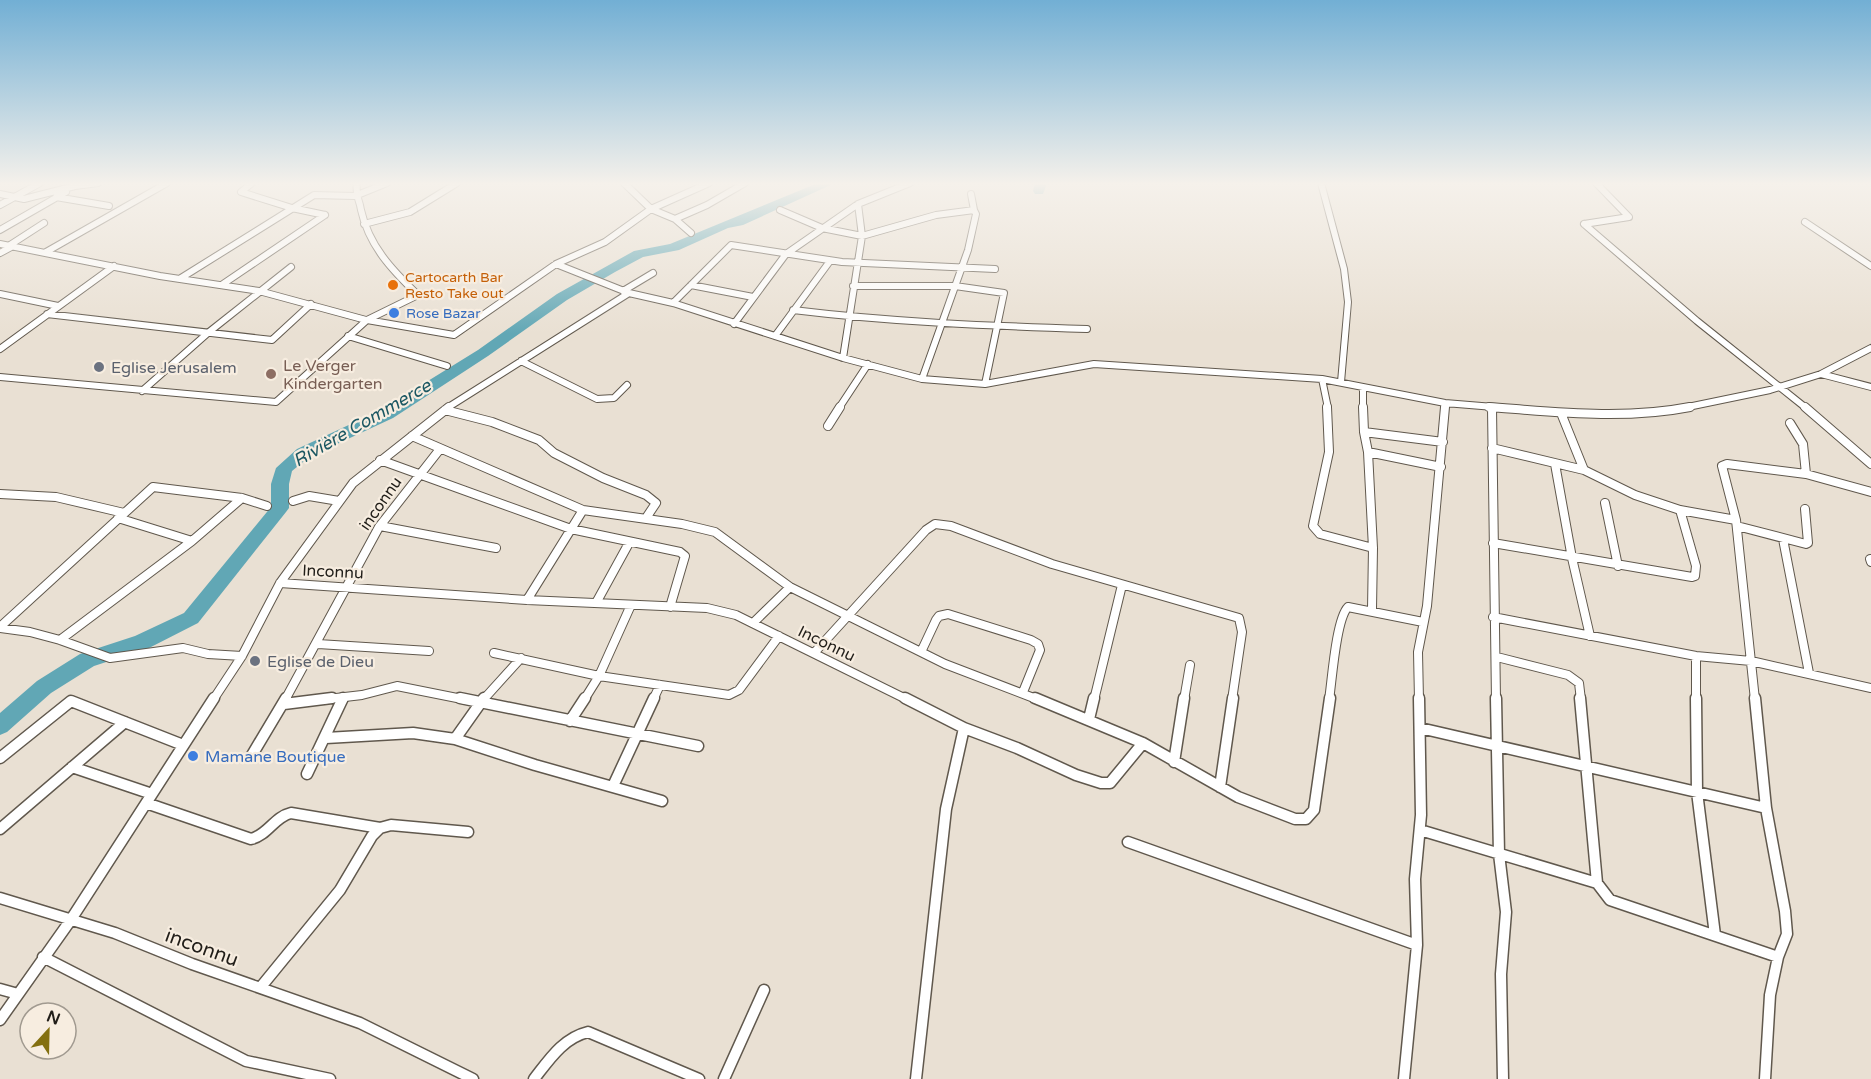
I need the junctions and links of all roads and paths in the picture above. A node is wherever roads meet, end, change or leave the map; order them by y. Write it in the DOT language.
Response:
graph roads {
  1 [pos="30,233"];
  2 [pos="79,233"];
  3 [pos="252,233"];
  4 [pos="298,233"];
  5 [pos="369,233"];
  6 [pos="617,233"];
  7 [pos="815,233"];
  8 [pos="849,233"];
  9 [pos="871,233"];
  10 [pos="972,233"];
  11 [pos="1333,233"];
  12 [pos="1595,233"];
  13 [pos="1822,233"];
  14 [pos="862,236"];
  15 [pos="0,244"];
  16 [pos="12,246"];
  17 [pos="46,252"];
  18 [pos="0,253"];
  19 [pos="786,254"];
  20 [pos="830,261"];
  21 [pos="556,264"];
  22 [pos="855,264"];
  23 [pos="114,266"];
  24 [pos="1871,266"];
  25 [pos="291,267"];
  26 [pos="961,268"];
  27 [pos="995,269"];
  28 [pos="653,273"];
  29 [pos="181,278"];
  30 [pos="223,284"];
  31 [pos="692,285"];
  32 [pos="852,286"];
  33 [pos="955,286"];
  34 [pos="259,291"];
  35 [pos="626,292"];
  36 [pos="0,294"];
  37 [pos="753,297"];
  38 [pos="673,303"];
  39 [pos="311,304"];
  40 [pos="58,306"];
  41 [pos="793,310"];
  42 [pos="47,314"];
  43 [pos="848,317"];
  44 [pos="366,320"];
  45 [pos="734,324"];
  46 [pos="942,324"];
  47 [pos="996,325"];
  48 [pos="1087,329"];
  49 [pos="209,332"];
  50 [pos="348,336"];
  51 [pos="775,336"];
  52 [pos="1871,348"];
  53 [pos="0,349"];
  54 [pos="843,358"];
  55 [pos="521,361"];
  56 [pos="868,364"];
  57 [pos="447,366"];
  58 [pos="1821,374"];
  59 [pos="0,377"];
  60 [pos="922,379"];
  61 [pos="1322,379"];
  62 [pos="1341,382"];
  63 [pos="985,384"];
  64 [pos="627,385"];
  65 [pos="1363,387"];
  66 [pos="1780,387"];
  67 [pos="1871,387"];
  68 [pos="142,391"];
  69 [pos="1444,403"];
  70 [pos="1492,408"];
  71 [pos="445,410"];
  72 [pos="1561,413"];
  73 [pos="1790,423"];
  74 [pos="828,426"];
  75 [pos="1364,432"];
  76 [pos="412,436"];
  77 [pos="1443,442"];
  78 [pos="440,448"];
  79 [pos="1492,448"];
  80 [pos="1368,452"];
  81 [pos="1862,455"];
  82 [pos="1871,455"];
  83 [pos="380,460"];
  84 [pos="1555,464"];
  85 [pos="1871,464"];
  86 [pos="1441,467"];
  87 [pos="1584,470"];
  88 [pos="1806,474"];
  89 [pos="419,475"];
  90 [pos="1871,492"];
  91 [pos="0,494"];
  92 [pos="242,498"];
  93 [pos="293,501"];
  94 [pos="339,501"];
  95 [pos="1605,503"];
  96 [pos="267,506"];
  97 [pos="1805,509"];
  98 [pos="583,510"];
  99 [pos="1680,510"];
  100 [pos="121,515"];
  101 [pos="646,519"];
  102 [pos="1737,523"];
  103 [pos="380,526"];
  104 [pos="571,529"];
  105 [pos="1783,538"];
  106 [pos="192,541"];
  107 [pos="629,543"];
  108 [pos="1493,543"];
  109 [pos="496,548"];
  110 [pos="1373,548"];
  111 [pos="1572,558"];
  112 [pos="1618,566"];
  113 [pos="280,583"];
  114 [pos="1122,585"];
  115 [pos="345,586"];
  116 [pos="790,587"];
  117 [pos="527,600"];
  118 [pos="596,603"];
  119 [pos="631,605"];
  120 [pos="670,607"];
  121 [pos="1372,609"];
  122 [pos="847,615"];
  123 [pos="1493,617"];
  124 [pos="1423,622"];
  125 [pos="753,623"];
  126 [pos="0,628"];
  127 [pos="779,636"];
  128 [pos="1590,636"];
  129 [pos="60,640"];
  130 [pos="318,644"];
  131 [pos="429,651"];
  132 [pos="494,652"];
  133 [pos="921,652"];
  134 [pos="814,653"];
  135 [pos="242,656"];
  136 [pos="1696,656"];
  137 [pos="1497,657"];
  138 [pos="521,658"];
  139 [pos="1750,661"];
  140 [pos="1190,665"];
  141 [pos="1809,673"];
  142 [pos="599,676"];
  143 [pos="660,685"];
  144 [pos="1871,688"];
  145 [pos="1023,692"];
  146 [pos="344,697"];
  147 [pos="481,702"];
  148 [pos="284,704"];
  149 [pos="1089,719"];
  150 [pos="570,721"];
  151 [pos="125,722"];
  152 [pos="964,728"];
  153 [pos="1420,728"];
  154 [pos="635,735"];
  155 [pos="326,738"];
  156 [pos="455,739"];
  157 [pos="1143,743"];
  158 [pos="183,745"];
  159 [pos="698,746"];
  160 [pos="1496,747"];
  161 [pos="252,755"];
  162 [pos="0,758"];
  163 [pos="1174,762"];
  164 [pos="1587,766"];
  165 [pos="72,768"];
  166 [pos="307,774"];
  167 [pos="613,786"];
  168 [pos="1220,787"];
  169 [pos="1697,792"];
  170 [pos="149,799"];
  171 [pos="662,801"];
  172 [pos="1766,808"];
  173 [pos="380,828"];
  174 [pos="0,829"];
  175 [pos="1420,830"];
  176 [pos="468,832"];
  177 [pos="1128,842"];
  178 [pos="1499,854"];
  179 [pos="1597,883"];
  180 [pos="0,898"];
  181 [pos="70,921"];
  182 [pos="1715,935"];
  183 [pos="1417,945"];
  184 [pos="43,957"];
  185 [pos="1778,957"];
  186 [pos="260,988"];
  187 [pos="0,989"];
  188 [pos="764,990"];
  189 [pos="18,994"];
  190 [pos="0,1020"];
  191 [pos="330,1079"];
  192 [pos="473,1079"];
  193 [pos="534,1079"];
  194 [pos="699,1079"];
  195 [pos="724,1079"];
  196 [pos="916,1079"];
  197 [pos="1404,1079"];
  198 [pos="1503,1079"];
  199 [pos="1765,1079"];
  1 -- 16 [label="street"];
  2 -- 17 [label="street"];
  3 -- 29 [label="street"];
  4 -- 30 [label="street"];
  5 -- 44 [label="street"];
  6 -- 21 [label="street"];
  7 -- 19 [label="street"];
  8 -- 14 [label="street"];
  9 -- 14 [label="street"];
  10 -- 26 [label="street"];
  11 -- 62 [label="street"];
  12 -- 66 [label="street"];
  13 -- 24 [label="street"];
  14 -- 22 [label="street"];
  15 -- 16 [label="street"];
  16 -- 17 [label="street"];
  16 -- 18 [label="street"];
  17 -- 23 [label="street"];
  19 -- 20 [label="street"];
  19 -- 31 [label="street"];
  19 -- 37 [label="street"];
  20 -- 22 [label="street"];
  20 -- 41 [label="street"];
  21 -- 35 [label="street"];
  21 -- 44 [label="street"];
  22 -- 26 [label="street"];
  22 -- 32 [label="street"];
  23 -- 29 [label="street"];
  23 -- 40 [label="street"];
  25 -- 34 [label="street"];
  26 -- 27 [label="street"];
  26 -- 33 [label="street"];
  28 -- 35 [label="street"];
  29 -- 30 [label="street"];
  30 -- 34 [label="street"];
  31 -- 37 [label="street"];
  31 -- 38 [label="street"];
  32 -- 33 [label="street"];
  32 -- 43 [label="street"];
  33 -- 46 [label="street"];
  33 -- 47 [label="street"];
  34 -- 39 [label="street"];
  34 -- 49 [label="street"];
  35 -- 38 [label="street"];
  35 -- 55 [label="street"];
  36 -- 40 [label="street"];
  37 -- 45 [label="street"];
  38 -- 45 [label="street"];
  39 -- 44 [label="street"];
  39 -- 49 [label="street"];
  40 -- 42 [label="street"];
  41 -- 43 [label="street"];
  41 -- 51 [label="street"];
  42 -- 49 [label="street"];
  42 -- 53 [label="street"];
  43 -- 46 [label="street"];
  43 -- 54 [label="street"];
  44 -- 50 [label="street"];
  45 -- 51 [label="street"];
  46 -- 47 [label="street"];
  46 -- 60 [label="street"];
  47 -- 48 [label="street"];
  47 -- 63 [label="street"];
  49 -- 68 [label="street"];
  50 -- 57 [label="street"];
  50 -- 68 [label="street"];
  51 -- 54 [label="street"];
  52 -- 58 [label="street"];
  54 -- 56 [label="street"];
  55 -- 64 [label="street"];
  55 -- 71 [label="street"];
  56 -- 60 [label="street"];
  56 -- 74 [label="street"];
  58 -- 66 [label="street"];
  58 -- 67 [label="street"];
  59 -- 68 [label="street"];
  60 -- 63 [label="street"];
  61 -- 62 [label="street"];
  61 -- 63 [label="street"];
  61 -- 110 [label="street"];
  62 -- 65 [label="street"];
  65 -- 69 [label="street"];
  65 -- 75 [label="street"];
  66 -- 72 [label="street"];
  66 -- 81 [label="street"];
  69 -- 70 [label="street"];
  69 -- 77 [label="street"];
  70 -- 72 [label="street"];
  70 -- 79 [label="street"];
  71 -- 76 [label="street"];
  71 -- 101 [label="street"];
  72 -- 87 [label="street"];
  73 -- 88 [label="street"];
  75 -- 77 [label="street"];
  75 -- 80 [label="street"];
  76 -- 78 [label="street"];
  76 -- 83 [label="street"];
  77 -- 86 [label="street"];
  78 -- 89 [label="street, inconnu"];
  78 -- 98 [label="street"];
  79 -- 84 [label="street"];
  79 -- 108 [label="street"];
  80 -- 86 [label="street"];
  80 -- 110 [label="street"];
  81 -- 82 [label="street"];
  81 -- 85 [label="street"];
  83 -- 89 [label="street, Inconnu"];
  83 -- 94 [label="street"];
  84 -- 87 [label="street"];
  84 -- 111 [label="street"];
  86 -- 124 [label="street"];
  87 -- 99 [label="street"];
  88 -- 90 [label="street"];
  88 -- 102 [label="street"];
  89 -- 103 [label="street, inconnu"];
  89 -- 104 [label="street, Inconnu"];
  91 -- 100 [label="street"];
  92 -- 96 [label="street"];
  92 -- 100 [label="street"];
  92 -- 106 [label="street"];
  93 -- 94 [label="street"];
  94 -- 113 [label="street"];
  95 -- 112 [label="street"];
  97 -- 105 [label="street"];
  98 -- 101 [label="street"];
  98 -- 104 [label="street"];
  99 -- 102 [label="street"];
  99 -- 112 [label="street"];
  100 -- 106 [label="street"];
  100 -- 126 [label="street"];
  101 -- 116 [label="street"];
  102 -- 105 [label="street"];
  102 -- 139 [label="street"];
  103 -- 109 [label="street, Inconnu"];
  103 -- 115 [label="street, inconnu"];
  104 -- 107 [label="street, Inconnu"];
  104 -- 117 [label="street"];
  105 -- 141 [label="street"];
  106 -- 129 [label="street"];
  107 -- 118 [label="street"];
  107 -- 120 [label="street, Inconnu"];
  108 -- 111 [label="street"];
  108 -- 123 [label="street"];
  110 -- 121 [label="street"];
  111 -- 112 [label="street"];
  111 -- 128 [label="street"];
  113 -- 115 [label="street, Inconnu"];
  113 -- 135 [label="street"];
  114 -- 122 [label="street"];
  114 -- 149 [label="street"];
  114 -- 168 [label="street"];
  115 -- 117 [label="street, Inconnu"];
  115 -- 130 [label="street, inconnu"];
  116 -- 122 [label="street"];
  116 -- 125 [label="street"];
  117 -- 118 [label="street, Inconnu"];
  118 -- 119 [label="street, Inconnu"];
  119 -- 120 [label="street, Inconnu"];
  119 -- 142 [label="street"];
  120 -- 125 [label="street, Inconnu"];
  121 -- 124 [label="street"];
  121 -- 168 [label="street"];
  122 -- 133 [label="street"];
  122 -- 134 [label="street"];
  123 -- 128 [label="street"];
  123 -- 137 [label="street"];
  124 -- 153 [label="street"];
  125 -- 127 [label="street, Inconnu"];
  126 -- 129 [label="street"];
  127 -- 134 [label="street, Inconnu"];
  127 -- 143 [label="street"];
  128 -- 136 [label="street"];
  129 -- 135 [label="street"];
  130 -- 131 [label="street"];
  130 -- 148 [label="street, inconnu"];
  132 -- 138 [label="street"];
  133 -- 145 [label="street"];
  133 -- 145 [label="street"];
  134 -- 152 [label="street, Inconnu"];
  135 -- 158 [label="street"];
  136 -- 139 [label="street"];
  136 -- 169 [label="street"];
  137 -- 160 [label="street"];
  137 -- 164 [label="street"];
  138 -- 142 [label="street"];
  138 -- 147 [label="street"];
  139 -- 141 [label="street"];
  139 -- 172 [label="street"];
  140 -- 163 [label="street"];
  141 -- 144 [label="street"];
  142 -- 143 [label="street"];
  142 -- 150 [label="street"];
  143 -- 154 [label="street"];
  145 -- 149 [label="street"];
  146 -- 147 [label="street"];
  146 -- 148 [label="street"];
  146 -- 155 [label="street"];
  147 -- 150 [label="street"];
  147 -- 156 [label="street"];
  148 -- 161 [label="street, inconnu"];
  149 -- 157 [label="street"];
  150 -- 154 [label="street"];
  151 -- 158 [label="street"];
  151 -- 162 [label="street"];
  151 -- 165 [label="street"];
  152 -- 157 [label="street, Inconnu"];
  152 -- 196 [label="street"];
  153 -- 160 [label="street"];
  153 -- 175 [label="street"];
  154 -- 159 [label="street"];
  154 -- 167 [label="street"];
  155 -- 156 [label="street"];
  155 -- 166 [label="street"];
  156 -- 167 [label="street"];
  157 -- 163 [label="street"];
  158 -- 170 [label="street"];
  160 -- 164 [label="street"];
  160 -- 178 [label="street"];
  163 -- 168 [label="street"];
  164 -- 169 [label="street"];
  164 -- 179 [label="street"];
  165 -- 170 [label="street"];
  165 -- 174 [label="street"];
  167 -- 171 [label="street"];
  169 -- 172 [label="street"];
  169 -- 182 [label="street"];
  170 -- 173 [label="street"];
  170 -- 181 [label="street"];
  172 -- 185 [label="street"];
  173 -- 176 [label="street"];
  173 -- 186 [label="street"];
  175 -- 178 [label="street"];
  175 -- 183 [label="street"];
  177 -- 183 [label="street"];
  178 -- 179 [label="street"];
  178 -- 198 [label="street"];
  179 -- 182 [label="street"];
  180 -- 181 [label="street, inconnu"];
  181 -- 184 [label="street"];
  181 -- 186 [label="street, inconnu"];
  182 -- 185 [label="street"];
  183 -- 197 [label="street"];
  184 -- 189 [label="street"];
  184 -- 191 [label="street"];
  185 -- 199 [label="street"];
  186 -- 192 [label="street, inconnu"];
  187 -- 189 [label="street"];
  188 -- 195 [label="street"];
  189 -- 190 [label="street"];
  193 -- 194 [label="street"];
}
